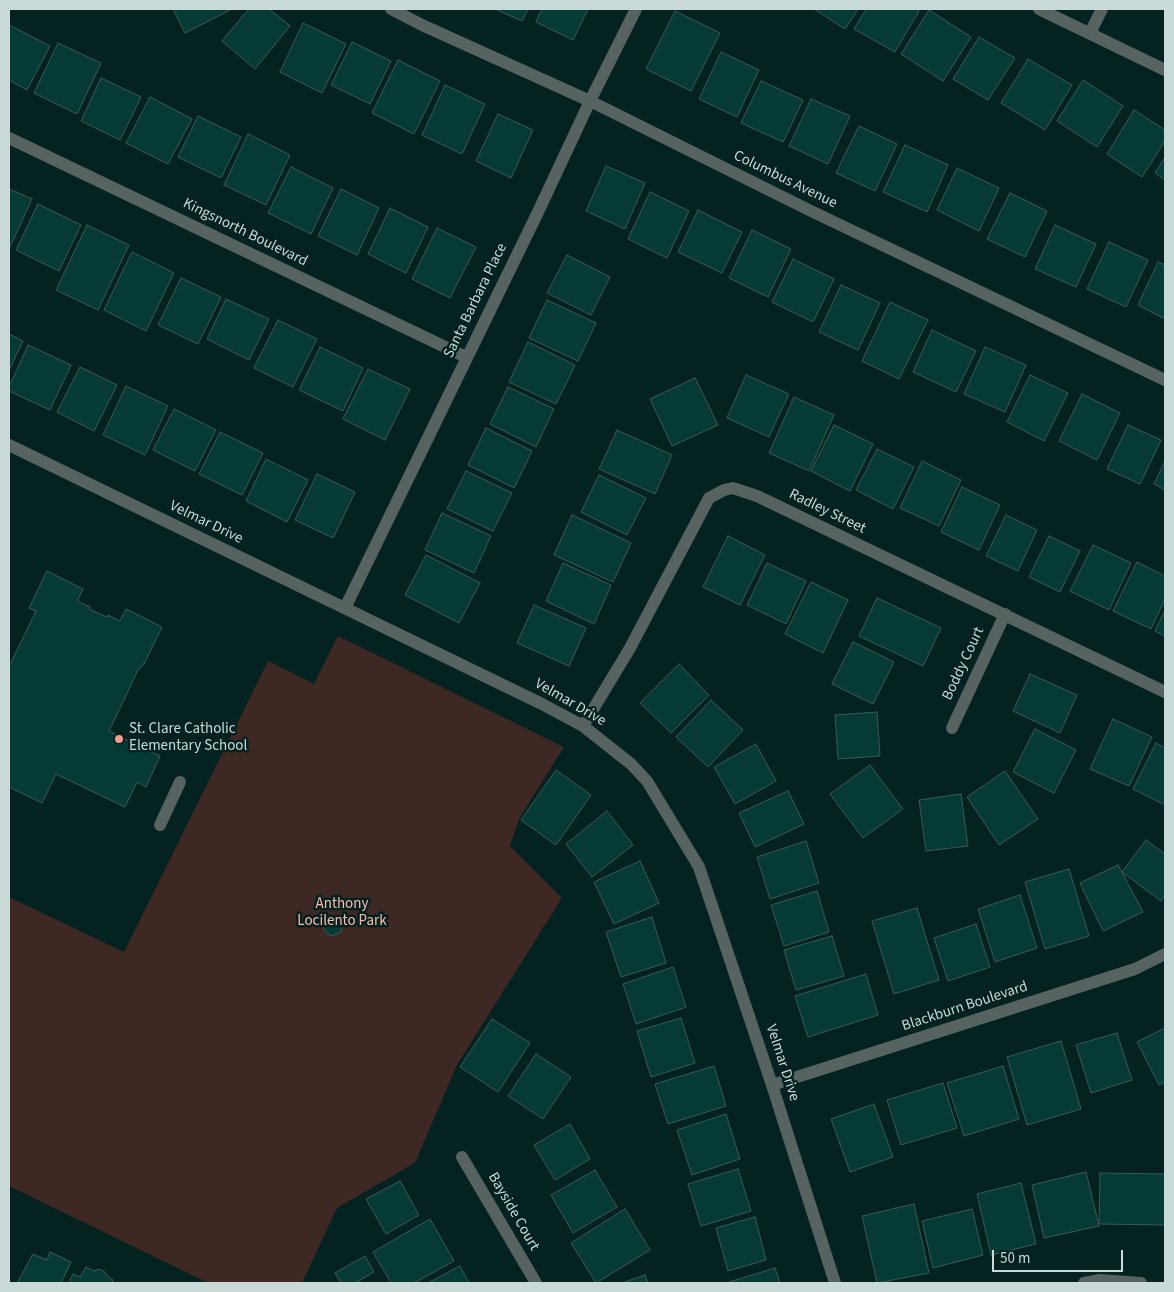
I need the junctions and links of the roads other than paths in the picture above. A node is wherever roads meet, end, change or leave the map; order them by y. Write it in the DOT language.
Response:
graph roads {
  1 [pos="391,9"];
  2 [pos="636,9"];
  3 [pos="1039,9"];
  4 [pos="1102,9"];
  5 [pos="1090,33"];
  6 [pos="1165,70"];
  7 [pos="590,101"];
  8 [pos="9,138"];
  9 [pos="466,357"];
  10 [pos="1165,380"];
  11 [pos="9,445"];
  12 [pos="345,608"];
  13 [pos="1005,614"];
  14 [pos="1165,692"];
  15 [pos="583,726"];
  16 [pos="952,728"];
  17 [pos="180,782"];
  18 [pos="160,825"];
  19 [pos="1165,954"];
  20 [pos="772,1086"];
  21 [pos="462,1156"];
  22 [pos="536,1283"];
  23 [pos="835,1283"];
  24 [pos="1084,1283"];
  25 [pos="1141,1283"];
  1 -- 7 [label="street, Columbus Avenue"];
  2 -- 7 [label="street, Santa Barbara Place"];
  3 -- 5 [label="street"];
  4 -- 5 [label="street"];
  5 -- 6 [label="street"];
  7 -- 9 [label="street, Santa Barbara Place"];
  7 -- 10 [label="street, Columbus Avenue"];
  8 -- 9 [label="street, Kingsnorth Boulevard"];
  9 -- 12 [label="street, Santa Barbara Place"];
  11 -- 12 [label="street, Velmar Drive"];
  12 -- 15 [label="street, Velmar Drive"];
  13 -- 14 [label="street, Radley Street"];
  13 -- 15 [label="street, Radley Street"];
  13 -- 16 [label="street, Boddy Court"];
  15 -- 20 [label="street, Velmar Drive"];
  17 -- 18 [label="street"];
  19 -- 20 [label="street, Blackburn Boulevard"];
  20 -- 23 [label="street, Velmar Drive"];
  21 -- 22 [label="street, Bayside Court"];
  24 -- 25 [label="street"];
}
